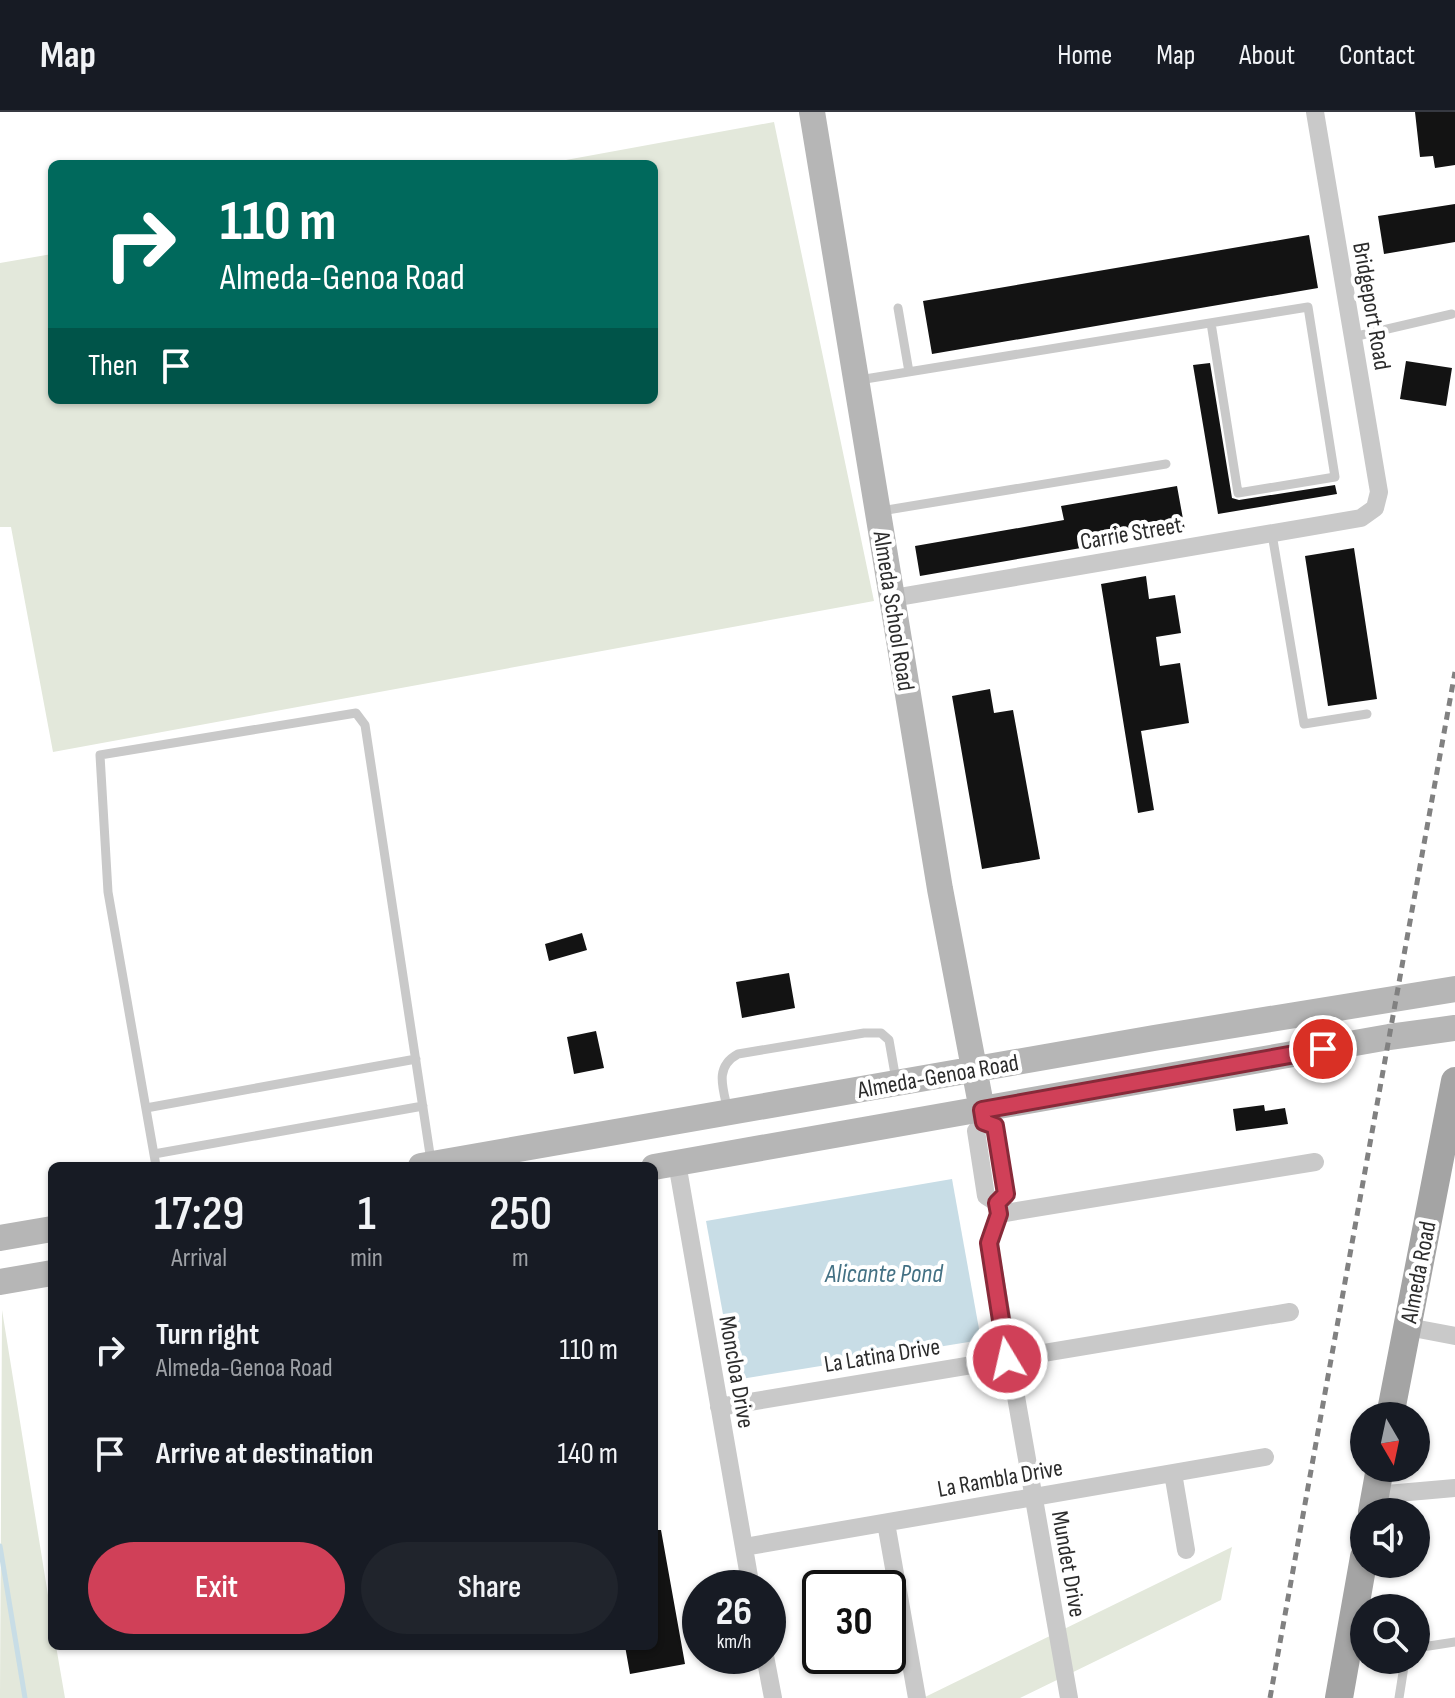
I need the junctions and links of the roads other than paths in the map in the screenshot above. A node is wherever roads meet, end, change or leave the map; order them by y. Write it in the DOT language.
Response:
graph roads {
  1 [pos="812,112"];
  2 [pos="1315,112"];
  3 [pos="898,308"];
  4 [pos="1452,314"];
  5 [pos="1211,323"];
  6 [pos="1353,337"];
  7 [pos="909,372"];
  8 [pos="856,381"];
  9 [pos="1166,464"];
  10 [pos="1375,508"];
  11 [pos="878,512"];
  12 [pos="1272,533"];
  13 [pos="893,598"];
  14 [pos="1367,714"];
  15 [pos="1455,989"];
  16 [pos="1455,1028"];
  17 [pos="1154,1038"];
  18 [pos="416,1059"];
  19 [pos="976,1069"];
  20 [pos="1161,1078"];
  21 [pos="1455,1081"];
  22 [pos="896,1083"];
  23 [pos="423,1106"];
  24 [pos="146,1108"];
  25 [pos="728,1113"];
  26 [pos="983,1116"];
  27 [pos="1450,1138"];
  28 [pos="154,1154"];
  29 [pos="517,1158"];
  30 [pos="1000,1159"];
  31 [pos="155,1162"];
  32 [pos="427,1162"];
  33 [pos="466,1162"];
  34 [pos="981,1162"];
  35 [pos="1315,1162"];
  36 [pos="666,1165"];
  37 [pos="998,1209"];
  38 [pos="48,1230"];
  39 [pos="0,1238"];
  40 [pos="48,1274"];
  41 [pos="0,1282"];
  42 [pos="1290,1312"];
  43 [pos="1408,1327"];
  44 [pos="1455,1336"];
  45 [pos="1007,1359"];
  46 [pos="1393,1402"];
  47 [pos="719,1407"];
  48 [pos="1265,1457"];
  49 [pos="1173,1473"];
  50 [pos="1455,1488"];
  51 [pos="1376,1492"];
  52 [pos="1033,1496"];
  53 [pos="886,1523"];
  54 [pos="744,1547"];
  55 [pos="1186,1550"];
  56 [pos="748,1570"];
  57 [pos="1360,1578"];
  58 [pos="1455,1642"];
  59 [pos="1430,1646"];
  60 [pos="768,1674"];
  61 [pos="1403,1674"];
  62 [pos="773,1698"];
  63 [pos="917,1698"];
  64 [pos="1069,1698"];
  65 [pos="1339,1698"];
  66 [pos="1399,1698"];
  1 -- 8 [label="main road, Almeda School Road"];
  2 -- 6 [label="street, Bridgeport Road"];
  3 -- 7 [label="lane"];
  4 -- 6 [label="lane"];
  5 -- 5 [label="lane"];
  5 -- 7 [label="lane"];
  6 -- 10 [label="street, Bridgeport Road"];
  7 -- 8 [label="lane"];
  8 -- 11 [label="main road, Almeda School Road"];
  9 -- 11 [label="lane"];
  10 -- 12 [label="street, Carrie Street"];
  11 -- 13 [label="main road, Almeda School Road"];
  12 -- 13 [label="street, Carrie Street"];
  12 -- 14 [label="lane"];
  13 -- 19 [label="main road, Almeda School Road"];
  15 -- 17 [label="main road, Almeda-Genoa Road"];
  16 -- 20 [label="main road, Almeda-Genoa Road"];
  17 -- 19 [label="main road, Almeda-Genoa Road"];
  17 -- 20 [label="main road"];
  18 -- 23 [label="lane"];
  18 -- 24 [label="lane"];
  18 -- 24 [label="lane"];
  19 -- 22 [label="main road, Almeda-Genoa Road"];
  19 -- 26 [label="main road, Almeda School Road"];
  20 -- 26 [label="main road, Almeda-Genoa Road"];
  21 -- 27 [label="main road, Almeda Road"];
  22 -- 25 [label="main road, Almeda-Genoa Road"];
  22 -- 25 [label="lane"];
  23 -- 28 [label="lane"];
  23 -- 32 [label="lane"];
  24 -- 28 [label="lane"];
  25 -- 29 [label="main road, Almeda-Genoa Road"];
  26 -- 30 [label="street, Mundet Drive"];
  26 -- 34 [label="street"];
  26 -- 36 [label="main road, Almeda-Genoa Road"];
  27 -- 43 [label="main road, Almeda Road"];
  28 -- 31 [label="lane"];
  29 -- 33 [label="main road, Almeda-Genoa Road"];
  30 -- 34 [label="lane"];
  30 -- 37 [label="street, Mundet Drive"];
  34 -- 37 [label="street"];
  35 -- 37 [label="street"];
  36 -- 47 [label="street, Moncloa Drive"];
  37 -- 45 [label="street, Mundet Drive"];
  38 -- 39 [label="main road"];
  40 -- 41 [label="main road"];
  42 -- 45 [label="street, La Latina Drive"];
  43 -- 44 [label="street"];
  43 -- 46 [label="main road, Almeda Road"];
  45 -- 47 [label="street, La Latina Drive"];
  45 -- 52 [label="street, Mundet Drive"];
  47 -- 54 [label="street, Moncloa Drive"];
  48 -- 49 [label="street, La Rambla Drive"];
  49 -- 52 [label="street, La Rambla Drive"];
  49 -- 55 [label="street"];
  50 -- 51 [label="street"];
  52 -- 53 [label="street, La Rambla Drive"];
  52 -- 64 [label="street, Mundet Drive"];
  53 -- 54 [label="street, La Rambla Drive"];
  53 -- 63 [label="street"];
  54 -- 56 [label="street, Moncloa Drive"];
  57 -- 65 [label="main road"];
  58 -- 59 [label="lane"];
  60 -- 62 [label="street"];
  61 -- 66 [label="lane"];
}
